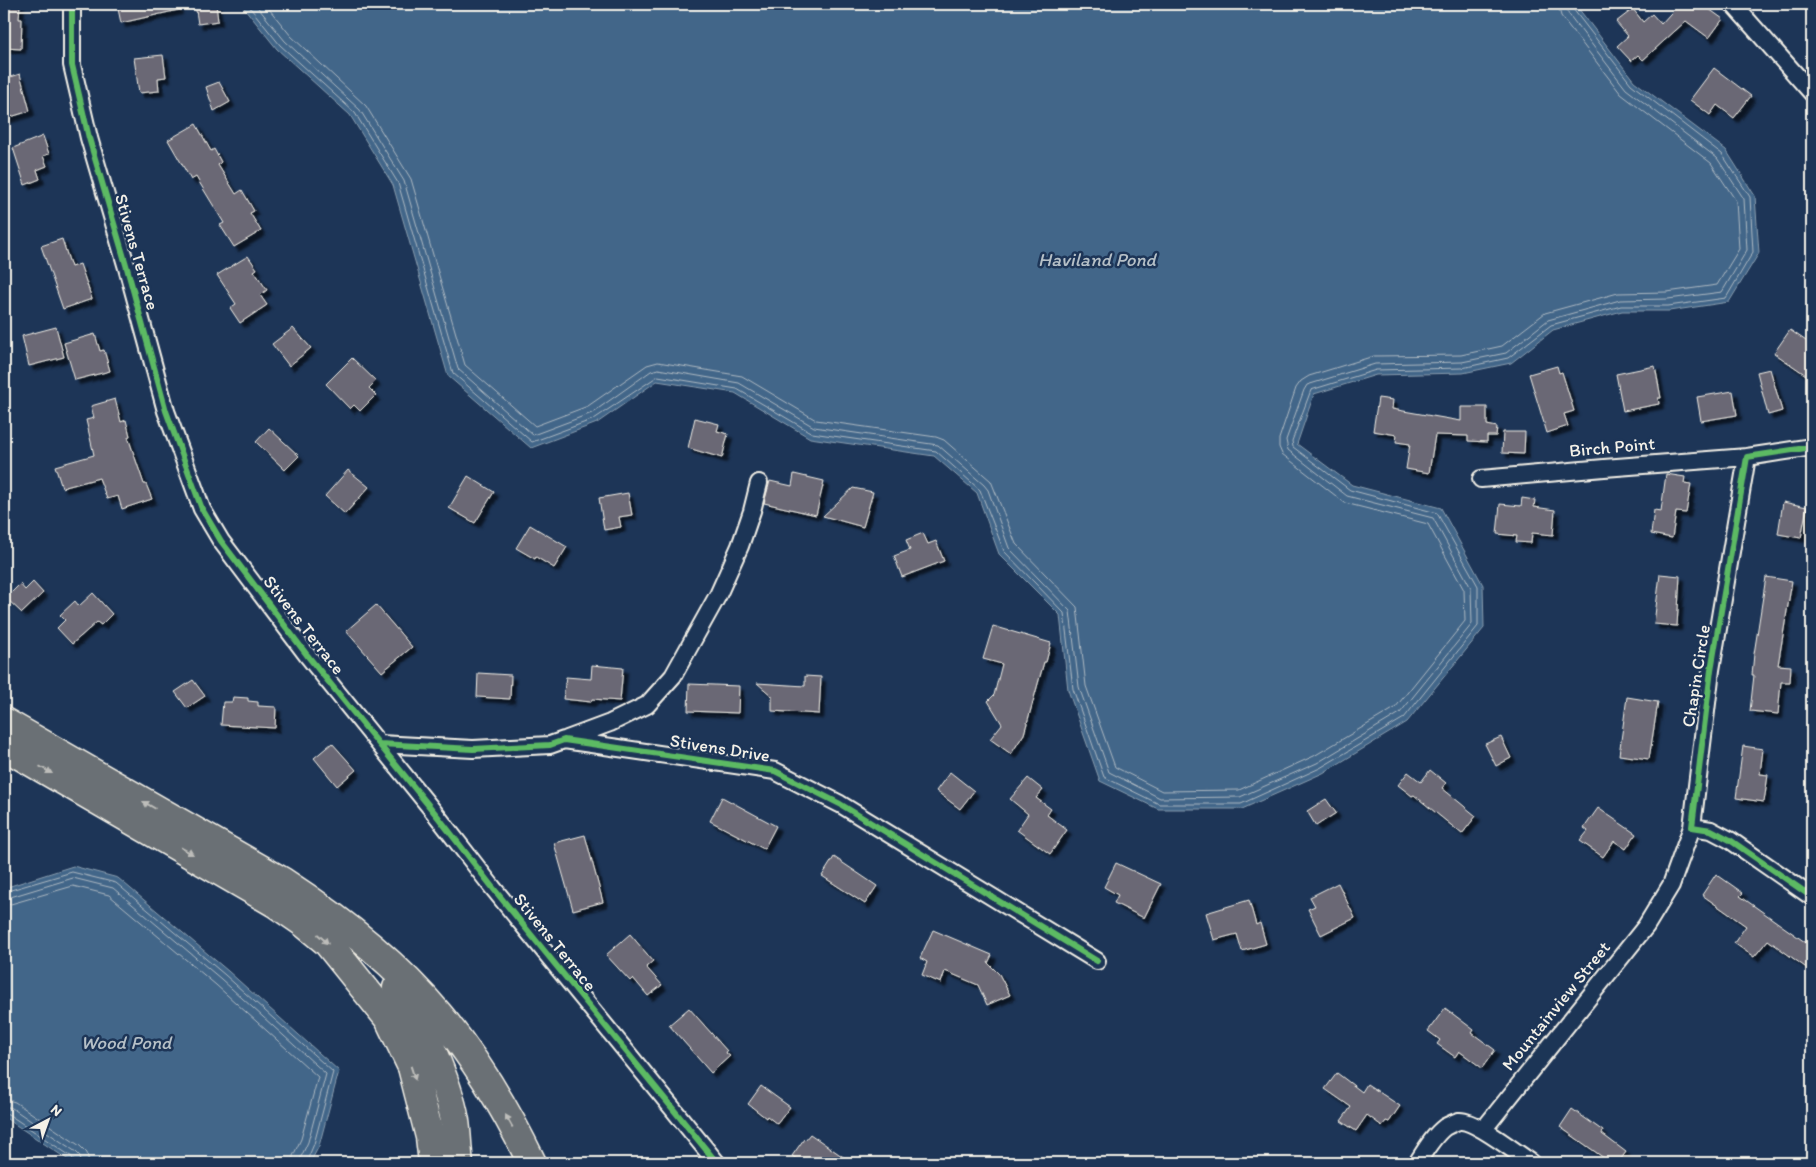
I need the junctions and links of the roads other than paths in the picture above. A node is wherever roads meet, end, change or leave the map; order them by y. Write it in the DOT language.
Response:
graph roads {
  1 [pos="72,4"];
  2 [pos="1733,4"];
  3 [pos="1812,93"];
  4 [pos="1812,447"];
  5 [pos="1747,456"];
  6 [pos="1481,479"];
  7 [pos="760,483"];
  8 [pos="4,722"];
  9 [pos="564,740"];
  10 [pos="380,744"];
  11 [pos="4,746"];
  12 [pos="1692,827"];
  13 [pos="283,882"];
  14 [pos="1812,897"];
  15 [pos="1097,960"];
  16 [pos="1483,1130"];
  17 [pos="433,1163"];
  18 [pos="459,1163"];
  19 [pos="532,1163"];
  20 [pos="717,1163"];
  21 [pos="1417,1163"];
  22 [pos="1532,1163"];
  1 -- 10 [label="street, Stivens Terrace"];
  2 -- 3 [label="street"];
  4 -- 5 [label="street"];
  5 -- 6 [label="street, Birch Point"];
  5 -- 12 [label="street, Chapin Circle"];
  7 -- 9 [label="street"];
  13 -- 8 [label="highway, one-way"];
  9 -- 10 [label="street, Stivens Drive"];
  9 -- 15 [label="street, Stivens Drive"];
  10 -- 20 [label="street, Stivens Terrace"];
  11 -- 17 [label="highway, one-way"];
  12 -- 14 [label="street"];
  12 -- 16 [label="street, Mountainview Street"];
  13 -- 18 [label="highway"];
  19 -- 13 [label="highway, one-way"];
  16 -- 21 [label="street"];
  16 -- 22 [label="street"];
}
